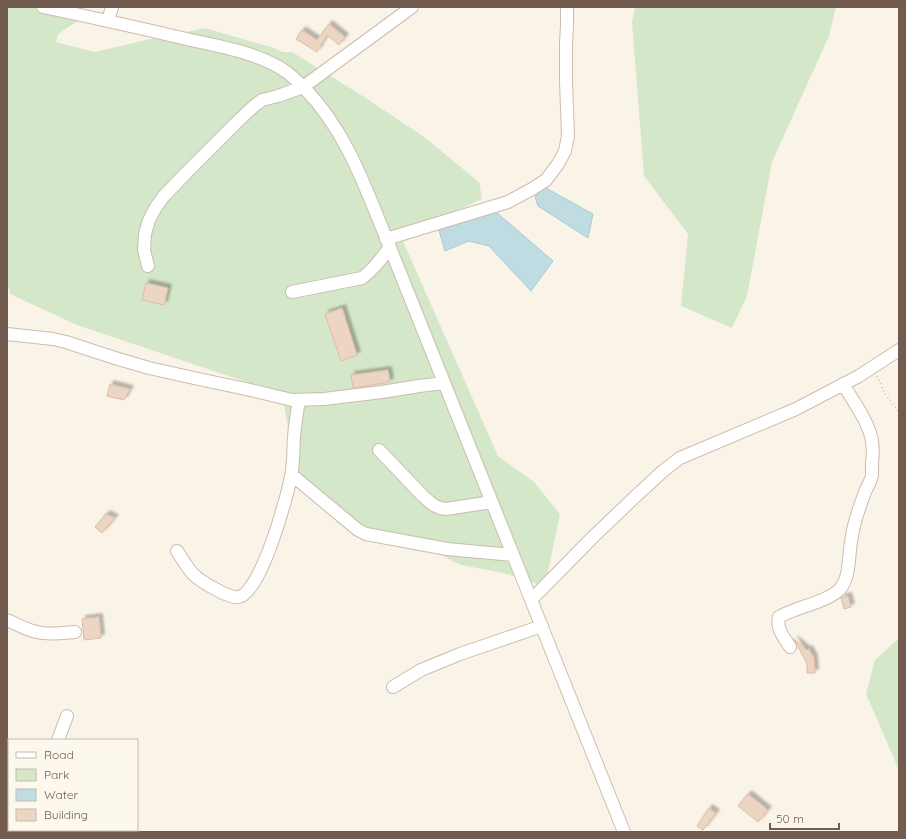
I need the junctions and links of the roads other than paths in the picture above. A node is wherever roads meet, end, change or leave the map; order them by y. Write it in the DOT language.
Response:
graph roads {
  1 [pos="43,7"];
  2 [pos="112,7"];
  3 [pos="412,7"];
  4 [pos="567,7"];
  5 [pos="108,21"];
  6 [pos="303,86"];
  7 [pos="388,243"];
  8 [pos="148,266"];
  9 [pos="292,292"];
  10 [pos="7,334"];
  11 [pos="899,350"];
  12 [pos="444,383"];
  13 [pos="843,384"];
  14 [pos="299,400"];
  15 [pos="379,450"];
  16 [pos="292,475"];
  17 [pos="492,502"];
  18 [pos="177,551"];
  19 [pos="513,555"];
  20 [pos="531,600"];
  21 [pos="7,620"];
  22 [pos="542,626"];
  23 [pos="75,632"];
  24 [pos="790,647"];
  25 [pos="392,687"];
  26 [pos="67,716"];
  27 [pos="58,739"];
  28 [pos="624,832"];
  1 -- 5 [label="street"];
  2 -- 5 [label="street"];
  3 -- 6 [label="street"];
  4 -- 7 [label="street"];
  5 -- 6 [label="street"];
  6 -- 7 [label="street"];
  6 -- 8 [label="street"];
  7 -- 9 [label="street"];
  7 -- 12 [label="street"];
  10 -- 14 [label="street"];
  11 -- 13 [label="street"];
  12 -- 14 [label="street"];
  12 -- 17 [label="street"];
  13 -- 20 [label="street"];
  13 -- 24 [label="street"];
  14 -- 16 [label="street"];
  15 -- 17 [label="street"];
  16 -- 18 [label="street"];
  16 -- 19 [label="street"];
  17 -- 19 [label="street"];
  19 -- 20 [label="street"];
  20 -- 22 [label="street"];
  21 -- 23 [label="street"];
  22 -- 25 [label="street"];
  22 -- 28 [label="street"];
  26 -- 27 [label="street"];
}
